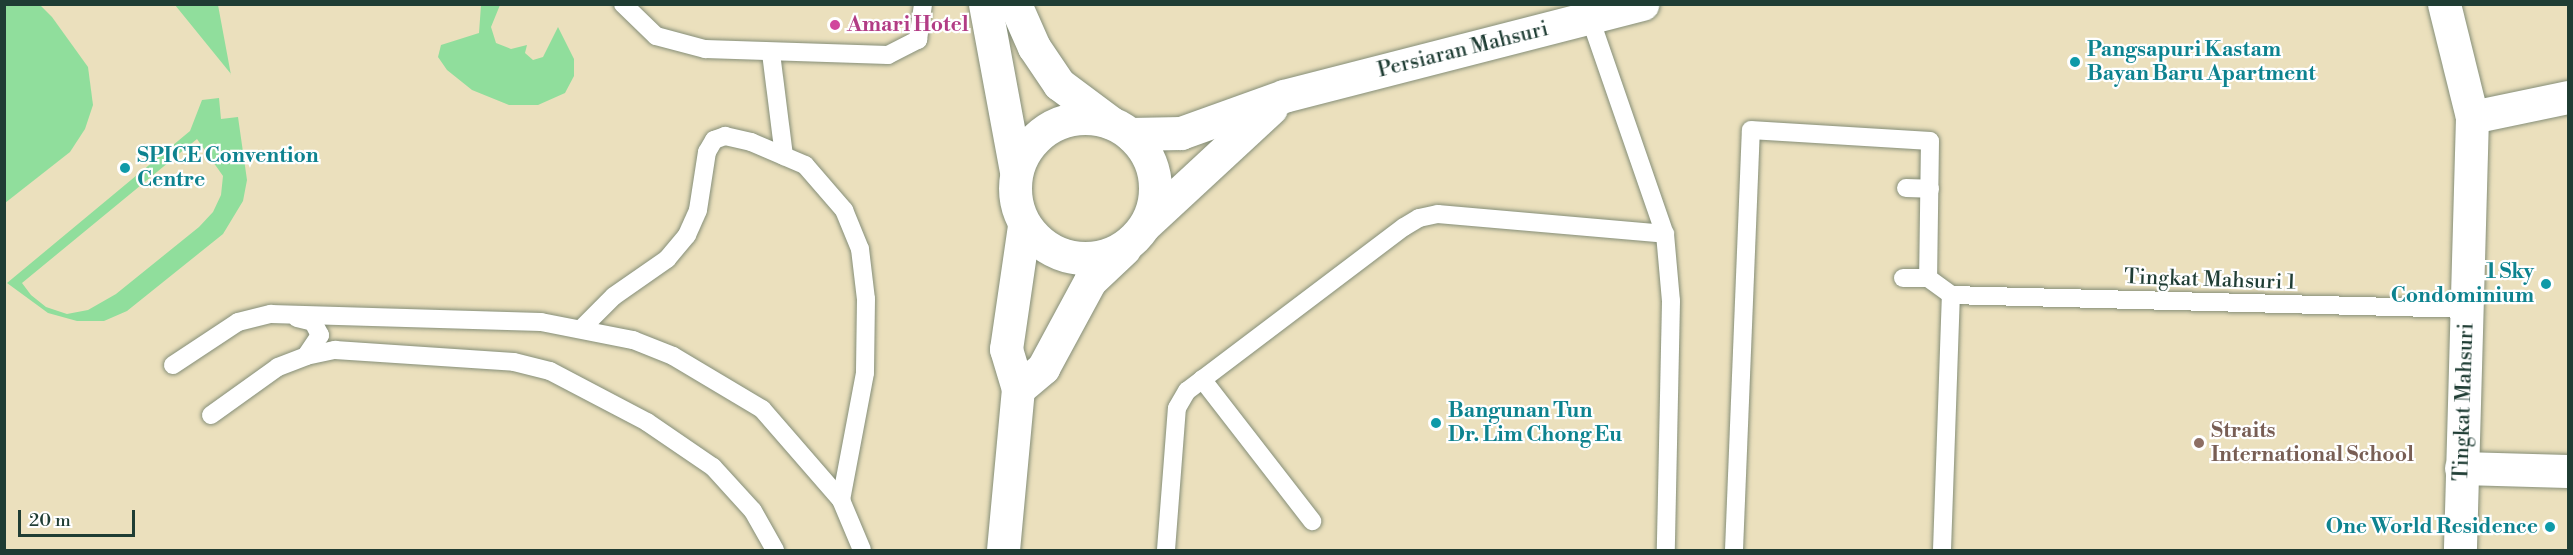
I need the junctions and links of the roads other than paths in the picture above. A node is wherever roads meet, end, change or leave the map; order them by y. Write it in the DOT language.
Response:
graph roads {
  1 [pos="623,4"];
  2 [pos="923,4"];
  3 [pos="985,4"];
  4 [pos="1015,4"];
  5 [pos="1642,4"];
  6 [pos="2444,4"];
  7 [pos="1590,18"];
  8 [pos="771,53"];
  9 [pos="1284,96"];
  10 [pos="2568,98"];
  11 [pos="2472,117"];
  12 [pos="1120,128"];
  13 [pos="784,156"];
  14 [pos="1016,171"];
  15 [pos="1906,188"];
  16 [pos="1930,189"];
  17 [pos="1024,225"];
  18 [pos="1140,231"];
  19 [pos="1665,234"];
  20 [pos="1903,278"];
  21 [pos="1928,278"];
  22 [pos="1951,295"];
  23 [pos="2468,309"];
  24 [pos="271,314"];
  25 [pos="582,328"];
  26 [pos="306,356"];
  27 [pos="173,365"];
  28 [pos="1202,379"];
  29 [pos="1018,389"];
  30 [pos="211,416"];
  31 [pos="2461,468"];
  32 [pos="2568,471"];
  33 [pos="841,500"];
  34 [pos="1312,521"];
  35 [pos="775,550"];
  36 [pos="862,550"];
  37 [pos="1003,550"];
  38 [pos="1166,550"];
  39 [pos="1666,550"];
  40 [pos="1734,550"];
  41 [pos="1942,550"];
  42 [pos="2460,550"];
  1 -- 8 [label="lane"];
  2 -- 8 [label="lane"];
  3 -- 14 [label="street"];
  4 -- 12 [label="street"];
  5 -- 7 [label="street, Persiaran Mahsuri"];
  6 -- 11 [label="street, Tingkat Mahsuri"];
  7 -- 9 [label="street, Persiaran Mahsuri"];
  7 -- 19 [label="lane"];
  8 -- 13 [label="lane"];
  9 -- 12 [label="street, Persiaran Mahsuri"];
  9 -- 18 [label="street, Persiaran Mahsuri"];
  10 -- 11 [label="street"];
  11 -- 23 [label="street, Tingkat Mahsuri"];
  12 -- 14 [label="street"];
  12 -- 18 [label="street"];
  13 -- 25 [label="lane"];
  13 -- 33 [label="lane"];
  14 -- 17 [label="street"];
  15 -- 16 [label="lane"];
  16 -- 21 [label="lane"];
  16 -- 40 [label="lane"];
  17 -- 18 [label="street"];
  17 -- 29 [label="street"];
  18 -- 29 [label="street, Persiaran Mahsuri"];
  19 -- 28 [label="lane"];
  19 -- 39 [label="lane"];
  20 -- 21 [label="lane"];
  21 -- 22 [label="lane"];
  22 -- 23 [label="lane, Tingkat Mahsuri 1"];
  22 -- 41 [label="lane"];
  23 -- 31 [label="street, Tingkat Mahsuri"];
  24 -- 25 [label="lane"];
  24 -- 26 [label="lane"];
  24 -- 27 [label="lane"];
  25 -- 33 [label="lane"];
  26 -- 30 [label="lane"];
  26 -- 35 [label="lane"];
  28 -- 34 [label="lane"];
  28 -- 38 [label="lane"];
  29 -- 37 [label="street"];
  31 -- 32 [label="street"];
  31 -- 42 [label="street, Tingkat Mahsuri"];
  33 -- 36 [label="lane"];
}
